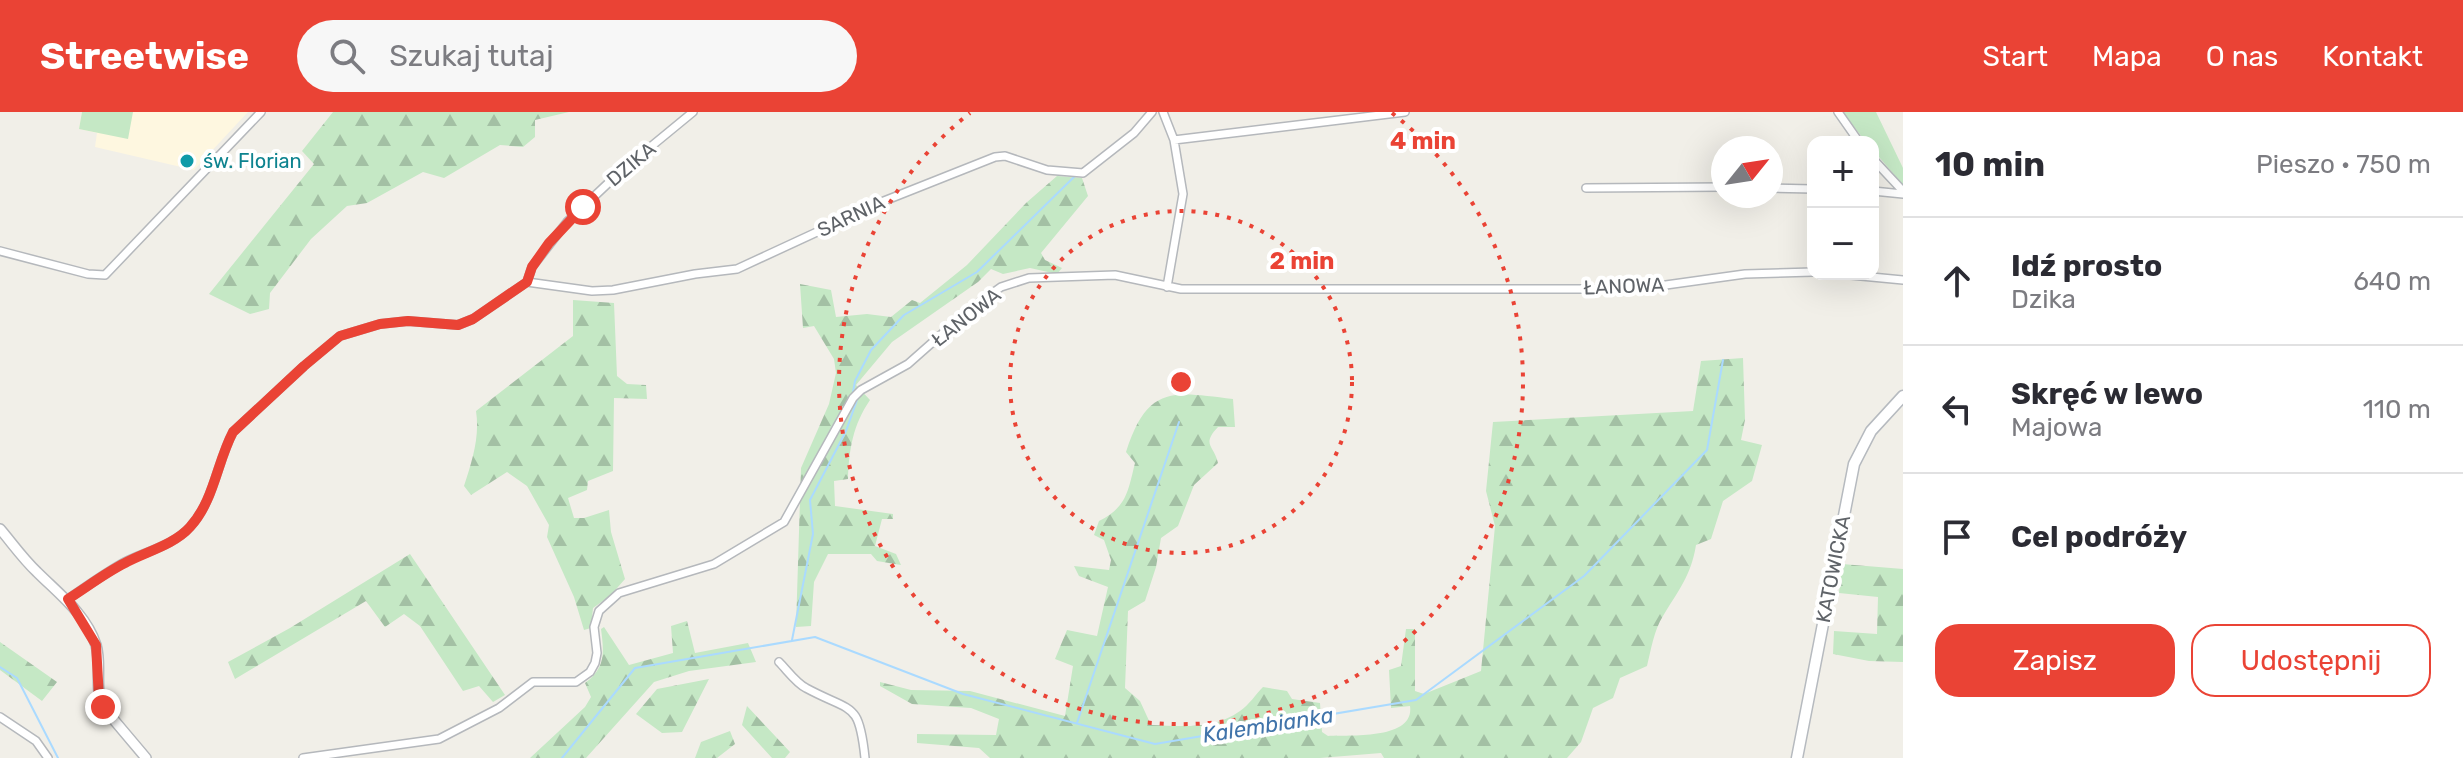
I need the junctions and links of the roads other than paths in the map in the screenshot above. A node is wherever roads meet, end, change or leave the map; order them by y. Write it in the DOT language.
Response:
graph roads {
  1 [pos="261,112"];
  2 [pos="693,112"];
  3 [pos="1152,112"];
  4 [pos="1163,112"];
  5 [pos="1405,112"];
  6 [pos="1838,112"];
  7 [pos="1855,136"];
  8 [pos="1174,140"];
  9 [pos="1879,166"];
  10 [pos="1711,187"];
  11 [pos="1586,188"];
  12 [pos="1783,188"];
  13 [pos="1807,189"];
  14 [pos="1879,191"];
  15 [pos="1903,192"];
  16 [pos="0,251"];
  17 [pos="1807,272"];
  18 [pos="1879,278"];
  19 [pos="1903,280"];
  20 [pos="527,282"];
  21 [pos="1167,287"];
  22 [pos="1903,396"];
  23 [pos="0,529"];
  24 [pos="68,599"];
  25 [pos="779,662"];
  26 [pos="0,717"];
  27 [pos="48,758"];
  28 [pos="146,758"];
  29 [pos="303,758"];
  30 [pos="865,758"];
  31 [pos="1797,758"];
  1 -- 16 [label="street"];
  2 -- 20 [label="street, DZIKA"];
  3 -- 20 [label="street, SARNIA"];
  4 -- 8 [label="street"];
  5 -- 8 [label="street"];
  6 -- 7 [label="street"];
  8 -- 21 [label="street"];
  9 -- 15 [label="street"];
  10 -- 11 [label="street"];
  12 -- 13 [label="street"];
  14 -- 15 [label="street"];
  17 -- 21 [label="street, ŁANOWA"];
  18 -- 19 [label="street"];
  20 -- 24 [label="street, DZIKA"];
  21 -- 29 [label="street, ŁANOWA"];
  22 -- 31 [label="main road, KATOWICKA"];
  23 -- 24 [label="street"];
  24 -- 28 [label="street"];
  25 -- 30 [label="street"];
  26 -- 27 [label="street"];
}
